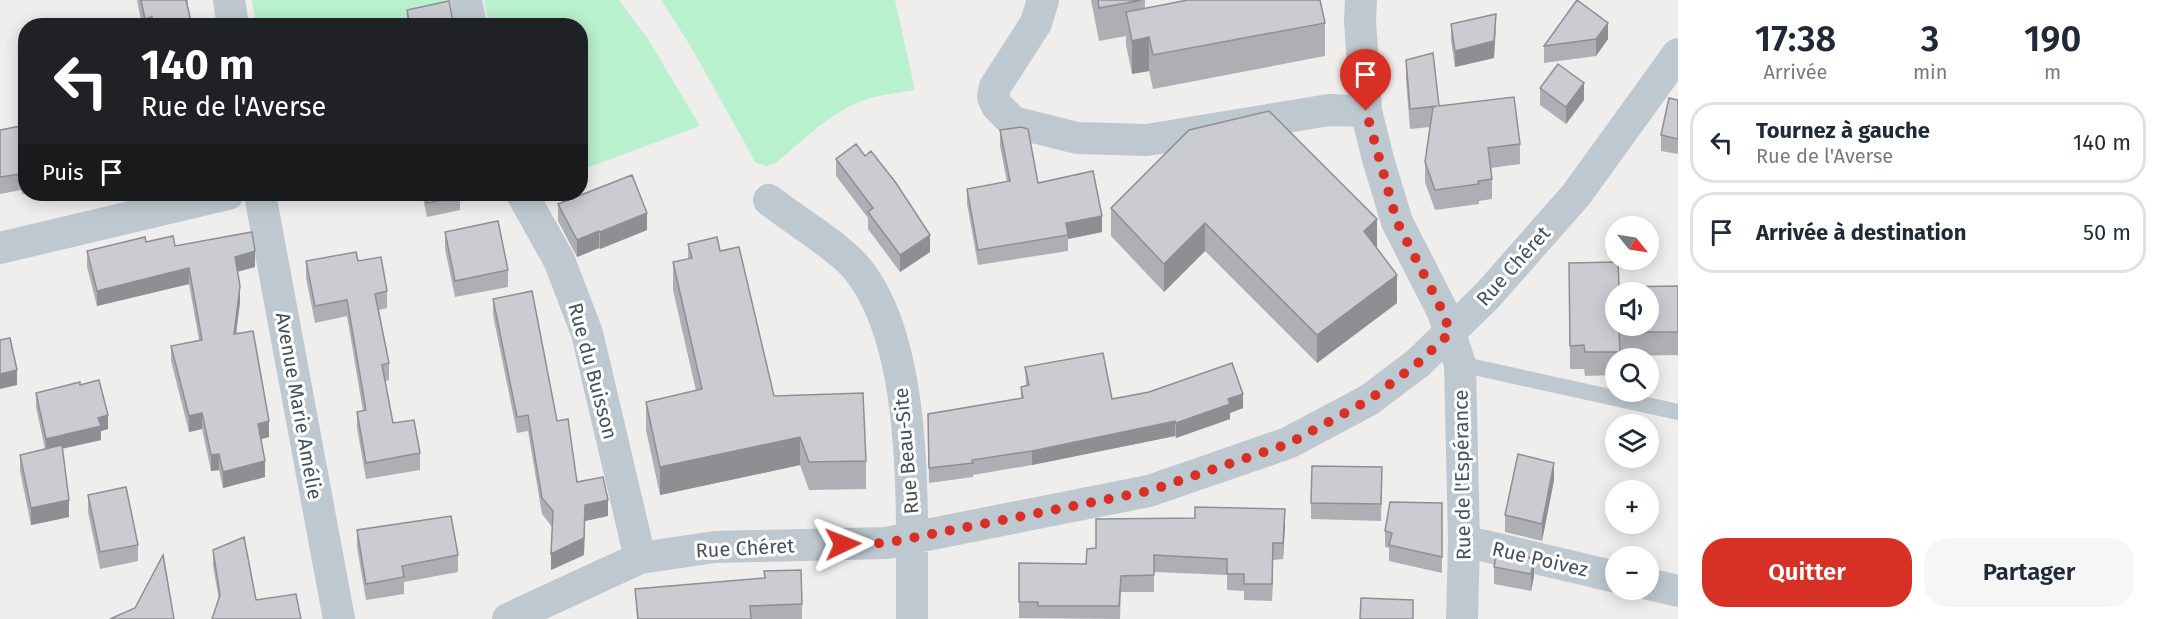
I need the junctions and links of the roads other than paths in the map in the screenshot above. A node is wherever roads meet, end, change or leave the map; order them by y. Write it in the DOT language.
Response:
graph roads {
  1 [pos="229,0"];
  2 [pos="466,0"];
  3 [pos="1042,0"];
  4 [pos="1361,0"];
  5 [pos="232,18"];
  6 [pos="469,18"];
  7 [pos="1678,54"];
  8 [pos="1366,111"];
  9 [pos="769,200"];
  10 [pos="198,201"];
  11 [pos="261,201"];
  12 [pos="526,201"];
  13 [pos="0,248"];
  14 [pos="1450,333"];
  15 [pos="1461,364"];
  16 [pos="1678,412"];
  17 [pos="912,538"];
  18 [pos="1464,542"];
  19 [pos="640,558"];
  20 [pos="1605,574"];
  21 [pos="1659,587"];
  22 [pos="1678,591"];
  23 [pos="339,619"];
  24 [pos="508,619"];
  25 [pos="912,619"];
  26 [pos="1462,619"];
  1 -- 5 [label="street"];
  2 -- 6 [label="street"];
  3 -- 8 [label="street"];
  4 -- 8 [label="street, Rue de l'Espérance"];
  7 -- 14 [label="street, Rue Chéret"];
  8 -- 14 [label="street, Rue de l'Espérance"];
  9 -- 17 [label="street, Rue Beau-Site"];
  10 -- 13 [label="street"];
  11 -- 23 [label="street, Avenue Marie Amélie"];
  12 -- 19 [label="street, Rue du Buisson"];
  14 -- 15 [label="street, Rue de l'Espérance"];
  14 -- 17 [label="street, Rue Chéret"];
  15 -- 16 [label="lane"];
  15 -- 18 [label="street, Rue de l'Espérance"];
  17 -- 19 [label="street, Rue Chéret"];
  17 -- 25 [label="street, Rue Beau-Site"];
  18 -- 20 [label="street, Rue Poivez"];
  18 -- 26 [label="street, Rue de l'Espérance"];
  19 -- 24 [label="street, Rue Chéret"];
  21 -- 22 [label="street"];
}
